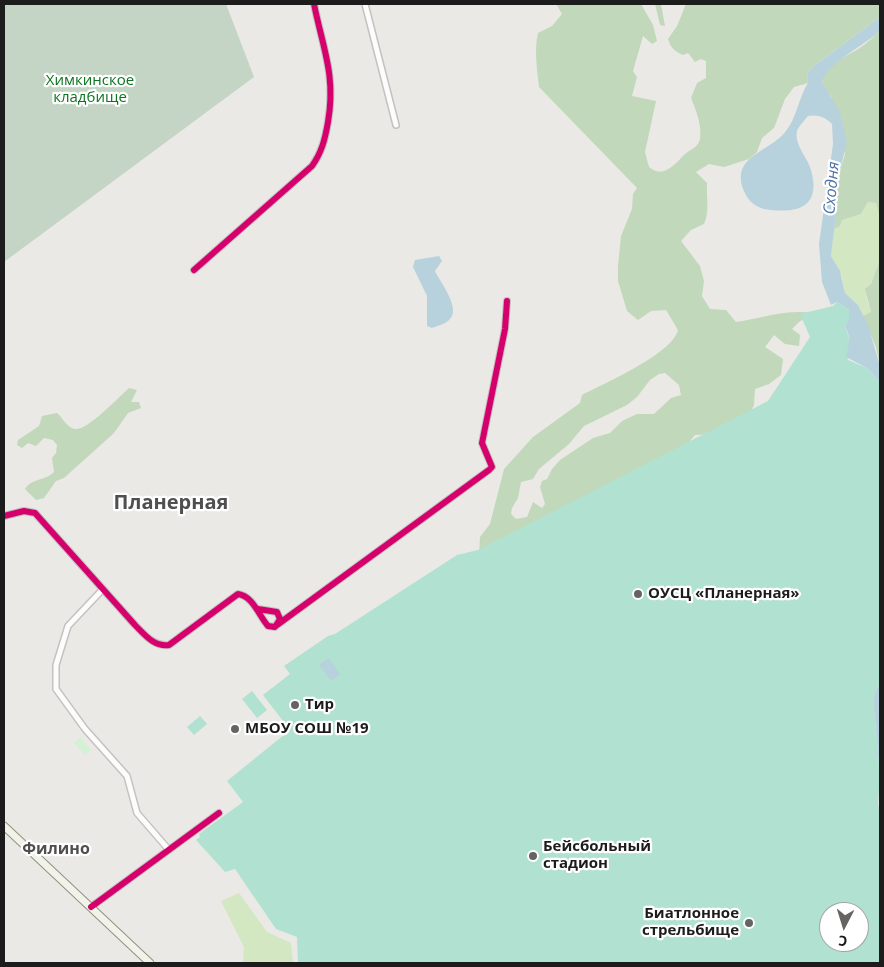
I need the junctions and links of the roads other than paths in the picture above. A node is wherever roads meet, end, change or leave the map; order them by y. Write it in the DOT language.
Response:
graph roads {
  1 [pos="314,4"];
  2 [pos="364,4"];
  3 [pos="396,125"];
  4 [pos="194,270"];
  5 [pos="507,301"];
  6 [pos="4,516"];
  7 [pos="103,589"];
  8 [pos="258,609"];
  9 [pos="270,612"];
  10 [pos="280,616"];
  11 [pos="289,618"];
  12 [pos="265,622"];
  13 [pos="278,626"];
  14 [pos="219,813"];
  15 [pos="4,826"];
  16 [pos="169,850"];
  17 [pos="91,907"];
  18 [pos="150,963"];
  1 -- 4 [label="street"];
  2 -- 3 [label="street"];
  5 -- 11 [label="street"];
  6 -- 7 [label="street"];
  7 -- 8 [label="street"];
  7 -- 16 [label="street"];
  8 -- 9 [label="street"];
  8 -- 12 [label="street"];
  9 -- 10 [label="street"];
  9 -- 12 [label="street"];
  10 -- 11 [label="street"];
  10 -- 13 [label="street"];
  11 -- 13 [label="street"];
  12 -- 13 [label="street"];
  14 -- 16 [label="street"];
  15 -- 17 [label="main road"];
  16 -- 17 [label="street"];
  17 -- 18 [label="main road"];
}
